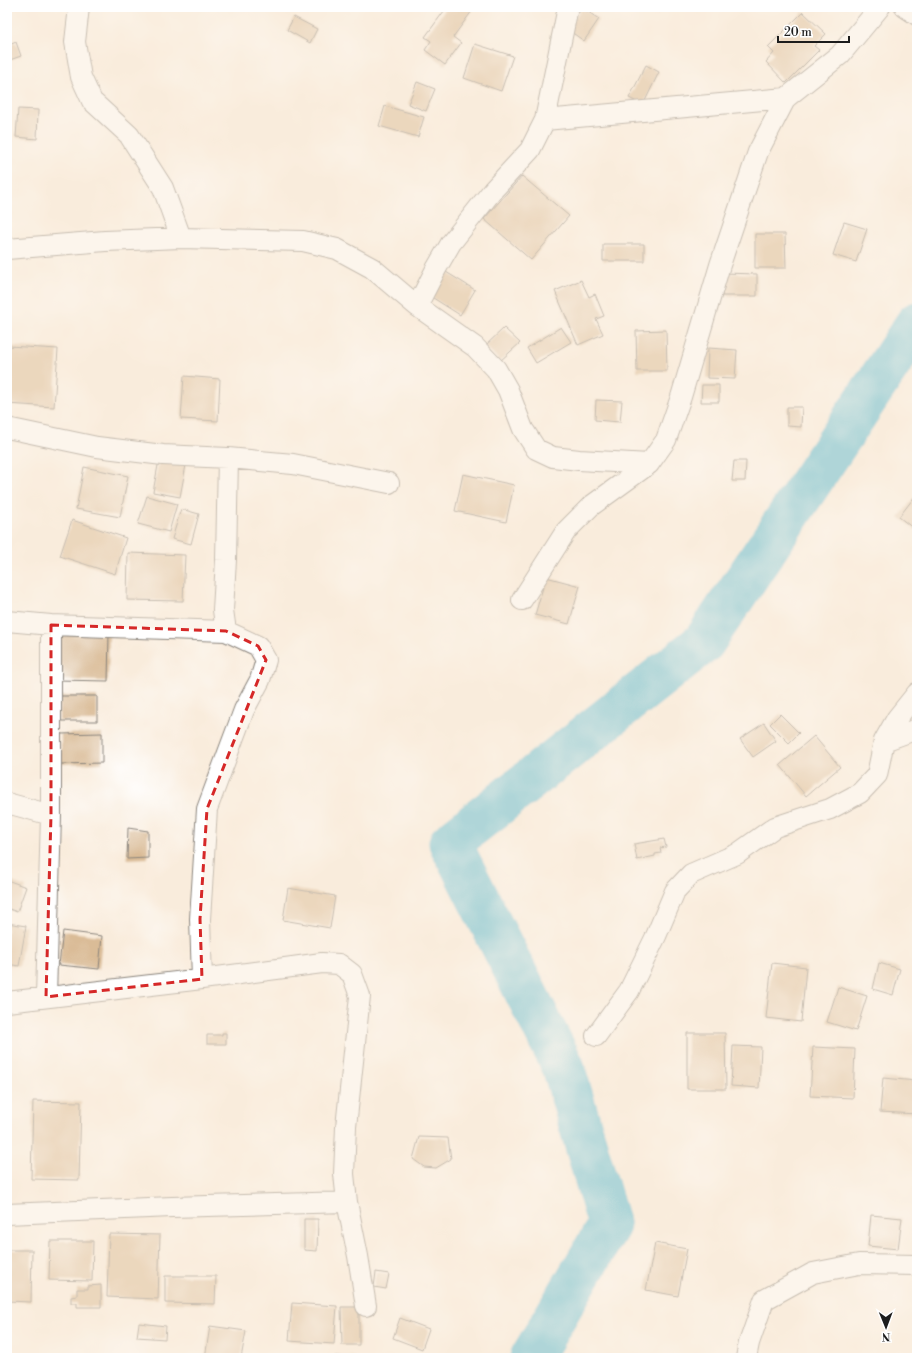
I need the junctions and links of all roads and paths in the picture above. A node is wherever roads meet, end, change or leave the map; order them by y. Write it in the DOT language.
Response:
graph roads {
  1 [pos="78,7"];
  2 [pos="568,7"];
  3 [pos="880,7"];
  4 [pos="905,7"];
  5 [pos="917,15"];
  6 [pos="786,98"];
  7 [pos="545,120"];
  8 [pos="181,238"];
  9 [pos="7,249"];
  10 [pos="417,306"];
  11 [pos="7,428"];
  12 [pos="228,458"];
  13 [pos="649,464"];
  14 [pos="389,483"];
  15 [pos="522,600"];
  16 [pos="7,621"];
  17 [pos="51,625"];
  18 [pos="226,631"];
  19 [pos="917,693"];
  20 [pos="917,729"];
  21 [pos="884,741"];
  22 [pos="7,803"];
  23 [pos="52,815"];
  24 [pos="202,979"];
  25 [pos="46,997"];
  26 [pos="7,1002"];
  27 [pos="596,1036"];
  28 [pos="346,1202"];
  29 [pos="7,1214"];
  30 [pos="917,1265"];
  31 [pos="366,1306"];
  32 [pos="746,1358"];
  1 -- 8 [label="street"];
  2 -- 7 [label="street"];
  3 -- 6 [label="street"];
  4 -- 5 [label="street"];
  6 -- 7 [label="street"];
  6 -- 13 [label="street"];
  7 -- 10 [label="street"];
  8 -- 9 [label="street"];
  8 -- 10 [label="street"];
  10 -- 13 [label="street"];
  11 -- 12 [label="street"];
  12 -- 14 [label="street"];
  12 -- 18 [label="street"];
  13 -- 15 [label="street"];
  16 -- 17 [label="street"];
  17 -- 18 [label="street"];
  17 -- 23 [label="street"];
  18 -- 24 [label="street"];
  19 -- 21 [label="street"];
  20 -- 21 [label="street"];
  21 -- 27 [label="street"];
  22 -- 23 [label="street"];
  23 -- 25 [label="street"];
  24 -- 25 [label="street"];
  24 -- 28 [label="street"];
  25 -- 26 [label="street"];
  28 -- 29 [label="street"];
  28 -- 31 [label="street"];
  30 -- 32 [label="street"];
}
